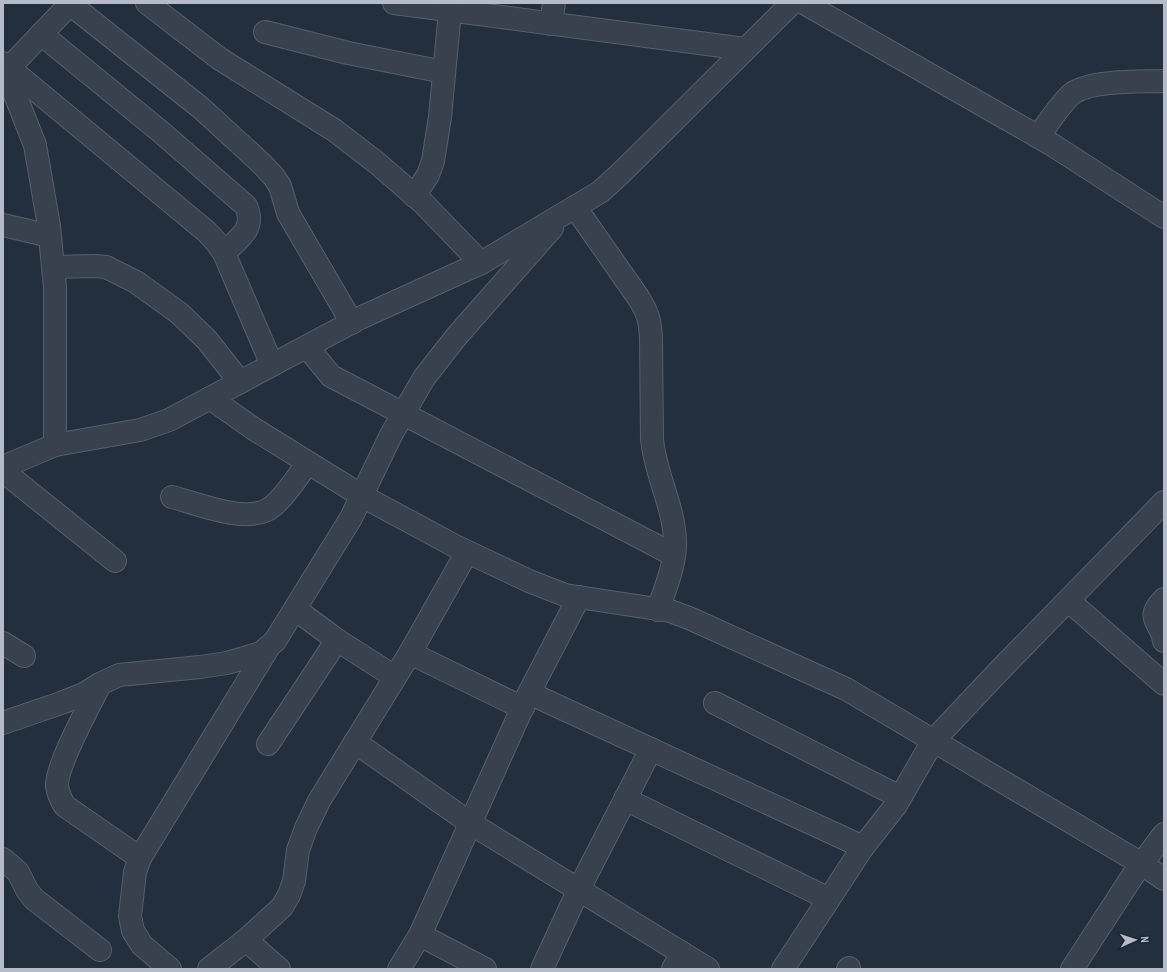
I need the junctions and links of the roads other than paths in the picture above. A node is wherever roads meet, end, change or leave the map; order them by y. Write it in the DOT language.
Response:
graph roads {
  1 [pos="147,3"];
  2 [pos="394,3"];
  3 [pos="792,3"];
  4 [pos="804,3"];
  5 [pos="70,4"];
  6 [pos="450,11"];
  7 [pos="552,14"];
  8 [pos="265,32"];
  9 [pos="41,34"];
  10 [pos="745,49"];
  11 [pos="5,67"];
  12 [pos="444,72"];
  13 [pos="1164,81"];
  14 [pos="1038,137"];
  15 [pos="414,196"];
  16 [pos="571,210"];
  17 [pos="1164,217"];
  18 [pos="3,226"];
  19 [pos="50,236"];
  20 [pos="224,254"];
  21 [pos="481,263"];
  22 [pos="53,267"];
  23 [pos="352,323"];
  24 [pos="307,347"];
  25 [pos="272,365"];
  26 [pos="240,382"];
  27 [pos="210,398"];
  28 [pos="403,413"];
  29 [pos="55,445"];
  30 [pos="308,463"];
  31 [pos="3,467"];
  32 [pos="3,471"];
  33 [pos="362,496"];
  34 [pos="172,497"];
  35 [pos="1164,502"];
  36 [pos="467,552"];
  37 [pos="674,556"];
  38 [pos="115,561"];
  39 [pos="579,597"];
  40 [pos="1164,599"];
  41 [pos="1069,601"];
  42 [pos="295,609"];
  43 [pos="658,610"];
  44 [pos="337,640"];
  45 [pos="1164,641"];
  46 [pos="3,643"];
  47 [pos="268,648"];
  48 [pos="410,652"];
  49 [pos="1164,653"];
  50 [pos="24,656"];
  51 [pos="395,677"];
  52 [pos="1158,679"];
  53 [pos="100,684"];
  54 [pos="526,700"];
  55 [pos="715,703"];
  56 [pos="3,723"];
  57 [pos="355,742"];
  58 [pos="933,742"];
  59 [pos="268,744"];
  60 [pos="651,749"];
  61 [pos="900,797"];
  62 [pos="625,798"];
  63 [pos="470,823"];
  64 [pos="1164,834"];
  65 [pos="864,847"];
  66 [pos="140,858"];
  67 [pos="3,859"];
  68 [pos="1142,864"];
  69 [pos="1164,879"];
  70 [pos="579,890"];
  71 [pos="829,899"];
  72 [pos="420,935"];
  73 [pos="246,940"];
  74 [pos="100,950"];
  75 [pos="677,961"];
  76 [pos="1079,967"];
  77 [pos="170,969"];
  78 [pos="209,969"];
  79 [pos="279,969"];
  80 [pos="399,969"];
  81 [pos="485,969"];
  82 [pos="542,969"];
  83 [pos="708,969"];
  84 [pos="783,969"];
  1 -- 15 [label="street"];
  2 -- 6 [label="street"];
  3 -- 10 [label="street"];
  4 -- 14 [label="street"];
  5 -- 9 [label="street"];
  5 -- 23 [label="street"];
  6 -- 7 [label="street"];
  6 -- 12 [label="street"];
  7 -- 10 [label="street"];
  8 -- 12 [label="street"];
  9 -- 11 [label="street"];
  9 -- 20 [label="street"];
  10 -- 16 [label="street"];
  11 -- 19 [label="street"];
  11 -- 20 [label="street"];
  12 -- 15 [label="street"];
  13 -- 14 [label="street"];
  14 -- 17 [label="street"];
  15 -- 21 [label="street"];
  16 -- 21 [label="street"];
  16 -- 28 [label="street"];
  16 -- 37 [label="street"];
  18 -- 19 [label="street"];
  19 -- 22 [label="street"];
  20 -- 25 [label="street"];
  21 -- 23 [label="street"];
  22 -- 26 [label="street"];
  22 -- 29 [label="street"];
  23 -- 24 [label="street"];
  24 -- 25 [label="street"];
  24 -- 28 [label="street"];
  25 -- 26 [label="street"];
  26 -- 27 [label="street"];
  27 -- 29 [label="street"];
  27 -- 30 [label="street"];
  28 -- 33 [label="street"];
  28 -- 37 [label="street"];
  29 -- 31 [label="street"];
  30 -- 33 [label="street"];
  30 -- 34 [label="street"];
  32 -- 38 [label="street"];
  33 -- 36 [label="street"];
  33 -- 42 [label="street"];
  35 -- 41 [label="street"];
  36 -- 39 [label="street"];
  36 -- 48 [label="street"];
  37 -- 43 [label="street"];
  39 -- 43 [label="street"];
  39 -- 54 [label="street"];
  40 -- 45 [label="street"];
  41 -- 52 [label="street"];
  41 -- 58 [label="street"];
  42 -- 44 [label="street"];
  42 -- 47 [label="street"];
  43 -- 58 [label="street"];
  44 -- 51 [label="street"];
  44 -- 59 [label="street"];
  46 -- 50 [label="street"];
  47 -- 53 [label="street"];
  47 -- 66 [label="street"];
  48 -- 51 [label="street"];
  48 -- 54 [label="street"];
  49 -- 52 [label="street"];
  51 -- 57 [label="street"];
  53 -- 56 [label="street"];
  53 -- 66 [label="street"];
  54 -- 60 [label="street"];
  54 -- 63 [label="street"];
  55 -- 61 [label="street"];
  57 -- 63 [label="street"];
  57 -- 73 [label="street"];
  58 -- 61 [label="street"];
  58 -- 68 [label="street"];
  60 -- 62 [label="street"];
  60 -- 65 [label="street"];
  61 -- 65 [label="street"];
  62 -- 70 [label="street"];
  62 -- 71 [label="street"];
  63 -- 70 [label="street"];
  63 -- 72 [label="street"];
  64 -- 68 [label="street"];
  65 -- 71 [label="street"];
  66 -- 77 [label="street"];
  67 -- 74 [label="street"];
  68 -- 69 [label="street"];
  68 -- 76 [label="street"];
  70 -- 75 [label="street"];
  70 -- 82 [label="street"];
  71 -- 84 [label="street"];
  72 -- 80 [label="street"];
  72 -- 81 [label="street"];
  73 -- 78 [label="street"];
  73 -- 79 [label="street"];
  75 -- 83 [label="street"];
}
